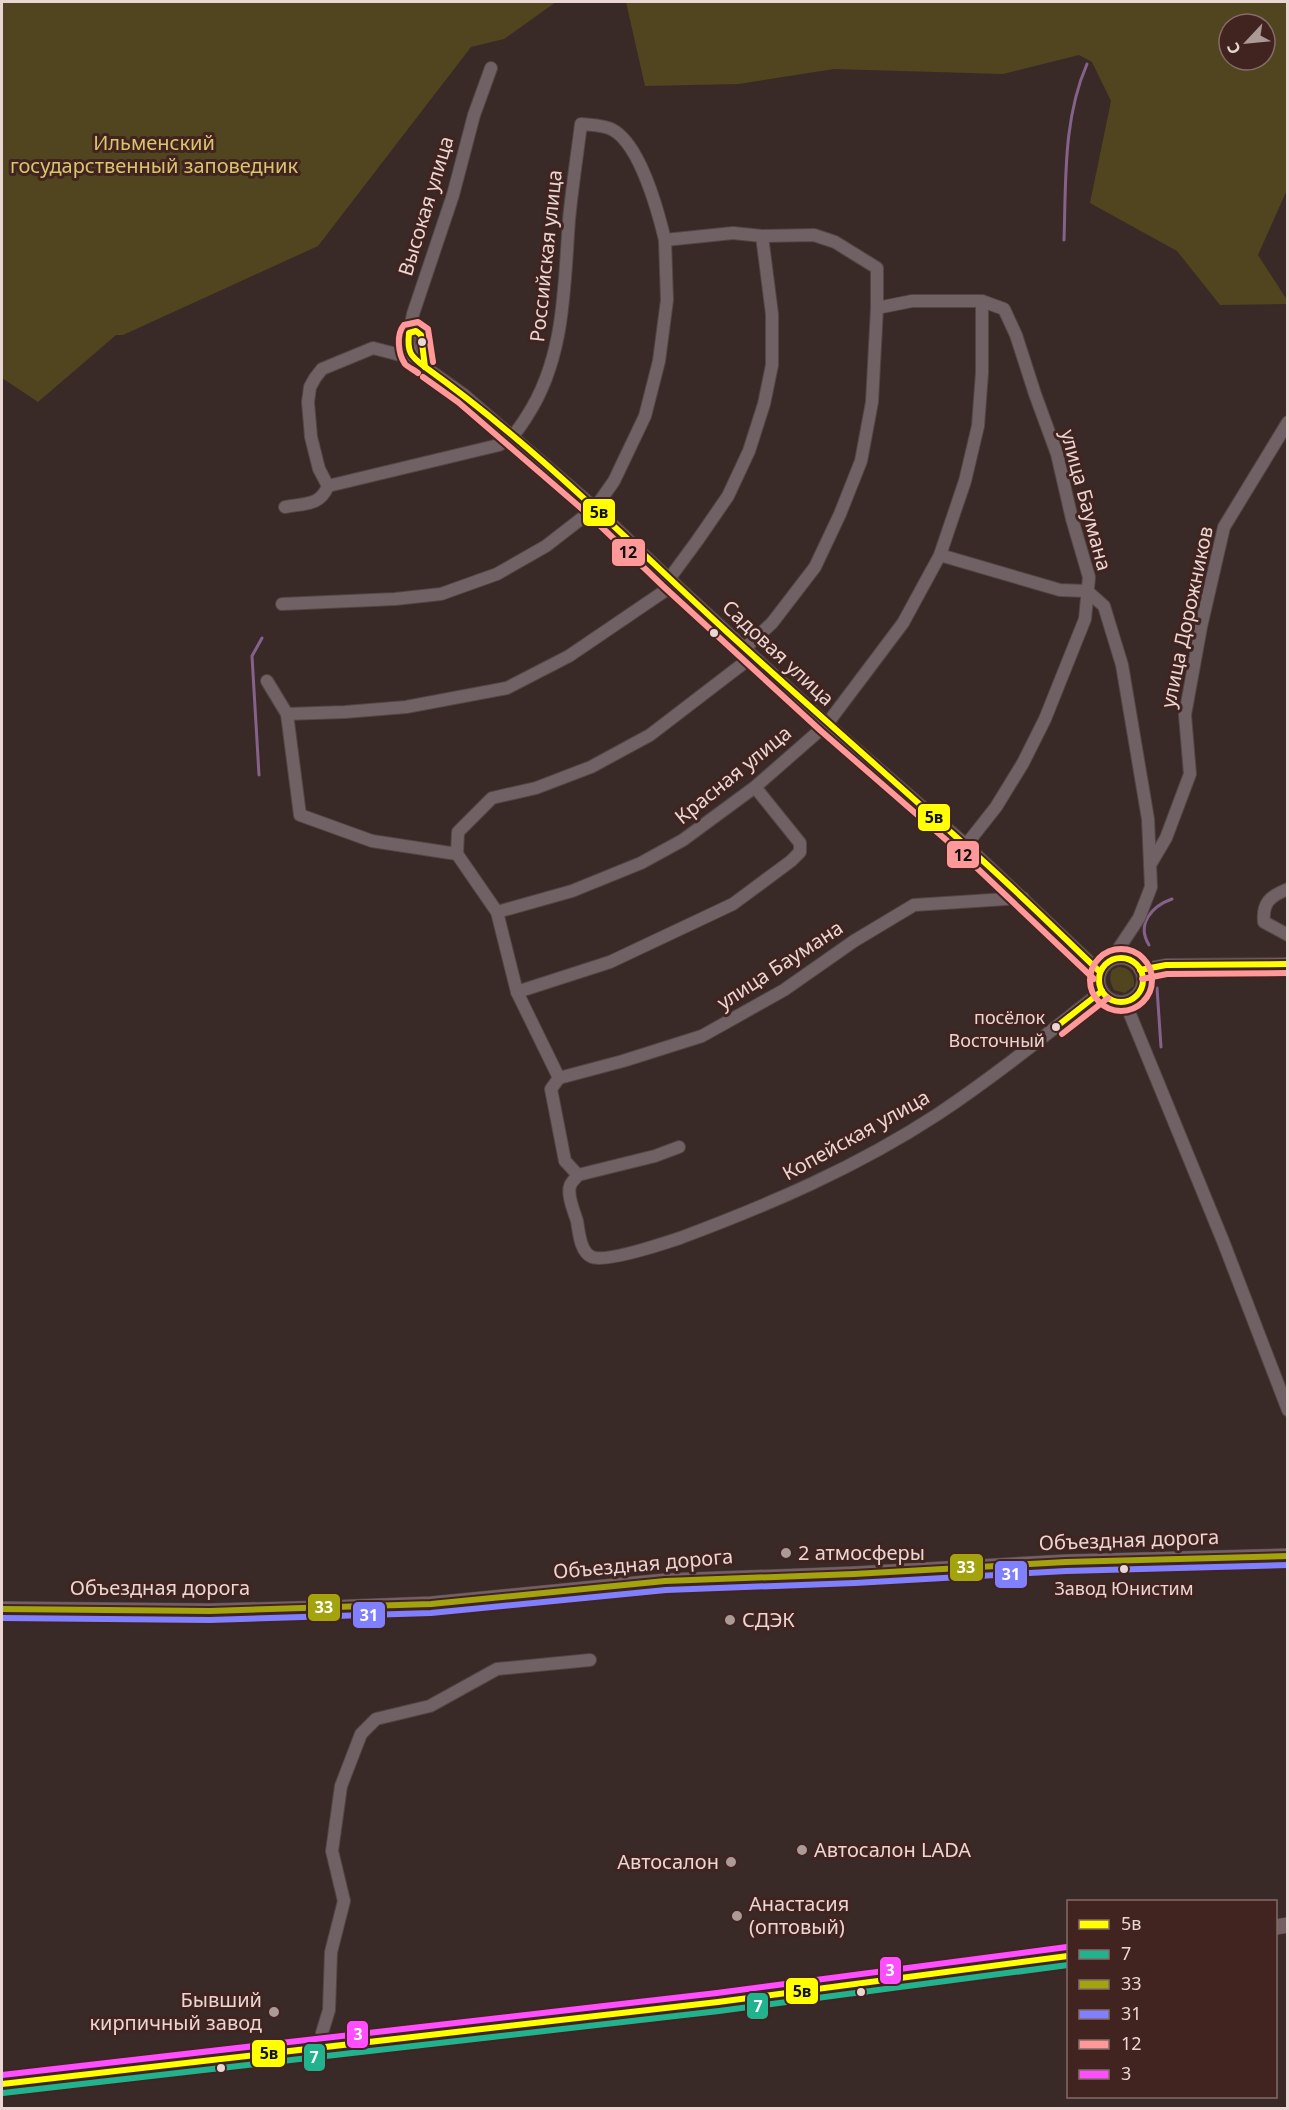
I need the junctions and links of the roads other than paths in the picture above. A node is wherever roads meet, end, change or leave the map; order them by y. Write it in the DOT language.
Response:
graph roads {
  1 [pos="491,68"];
  2 [pos="762,236"];
  3 [pos="665,240"];
  4 [pos="982,301"];
  5 [pos="877,308"];
  6 [pos="409,333"];
  7 [pos="412,358"];
  8 [pos="425,368"];
  9 [pos="1287,422"];
  10 [pos="513,438"];
  11 [pos="328,486"];
  12 [pos="285,507"];
  13 [pos="595,508"];
  14 [pos="940,555"];
  15 [pos="672,581"];
  16 [pos="1087,591"];
  17 [pos="282,604"];
  18 [pos="749,652"];
  19 [pos="267,681"];
  20 [pos="287,714"];
  21 [pos="827,724"];
  22 [pos="755,788"];
  23 [pos="966,845"];
  24 [pos="457,854"];
  25 [pos="1150,865"];
  26 [pos="1287,889"];
  27 [pos="1023,898"];
  28 [pos="497,912"];
  29 [pos="1287,935"];
  30 [pos="1111,960"];
  31 [pos="1287,964"];
  32 [pos="1140,970"];
  33 [pos="1100,972"];
  34 [pos="1102,991"];
  35 [pos="517,992"];
  36 [pos="1125,1002"];
  37 [pos="559,1078"];
  38 [pos="679,1148"];
  39 [pos="578,1174"];
  40 [pos="1287,1410"];
  41 [pos="1287,1556"];
  42 [pos="2,1608"];
  43 [pos="590,1660"];
  44 [pos="1067,1956"];
  45 [pos="324,2048"];
  46 [pos="2,2084"];
  1 -- 6 [label="street, Высокая улица"];
  2 -- 3 [label="street"];
  2 -- 5 [label="street"];
  2 -- 15 [label="street"];
  3 -- 10 [label="street, Российская улица"];
  3 -- 13 [label="street"];
  4 -- 5 [label="street"];
  4 -- 14 [label="street, Красная улица"];
  4 -- 16 [label="street, улица Баумана"];
  5 -- 18 [label="street"];
  6 -- 7 [label="street, Высокая улица"];
  6 -- 8 [label="street"];
  7 -- 8 [label="street, Садовая улица"];
  7 -- 11 [label="street"];
  8 -- 10 [label="street, Садовая улица"];
  9 -- 25 [label="street, улица Дорожников"];
  10 -- 11 [label="street"];
  10 -- 13 [label="street, Садовая улица"];
  11 -- 12 [label="street"];
  13 -- 15 [label="street, Садовая улица"];
  13 -- 17 [label="street"];
  14 -- 16 [label="street"];
  14 -- 21 [label="street, Красная улица"];
  15 -- 18 [label="street, Садовая улица"];
  15 -- 20 [label="street"];
  16 -- 23 [label="street, улица Баумана"];
  16 -- 25 [label="street"];
  18 -- 21 [label="street, Садовая улица"];
  18 -- 24 [label="street"];
  19 -- 20 [label="street"];
  20 -- 24 [label="street"];
  21 -- 22 [label="street, Красная улица"];
  21 -- 23 [label="street, Садовая улица"];
  22 -- 28 [label="street, Красная улица"];
  22 -- 35 [label="street"];
  23 -- 27 [label="street, Садовая улица"];
  24 -- 28 [label="street"];
  25 -- 30 [label="street"];
  26 -- 29 [label="street"];
  27 -- 33 [label="street, Садовая улица"];
  27 -- 37 [label="street, улица Баумана"];
  28 -- 35 [label="street"];
  30 -- 32 [label="street"];
  30 -- 33 [label="street"];
  31 -- 32 [label="street"];
  32 -- 36 [label="street"];
  33 -- 34 [label="street"];
  34 -- 36 [label="street"];
  34 -- 39 [label="street, Копейская улица"];
  35 -- 37 [label="street"];
  36 -- 40 [label="street"];
  37 -- 39 [label="street"];
  38 -- 39 [label="street"];
  41 -- 42 [label="main road, Объездная дорога"];
  43 -- 45 [label="street"];
  44 -- 45 [label="main road"];
  45 -- 46 [label="main road"];
}
